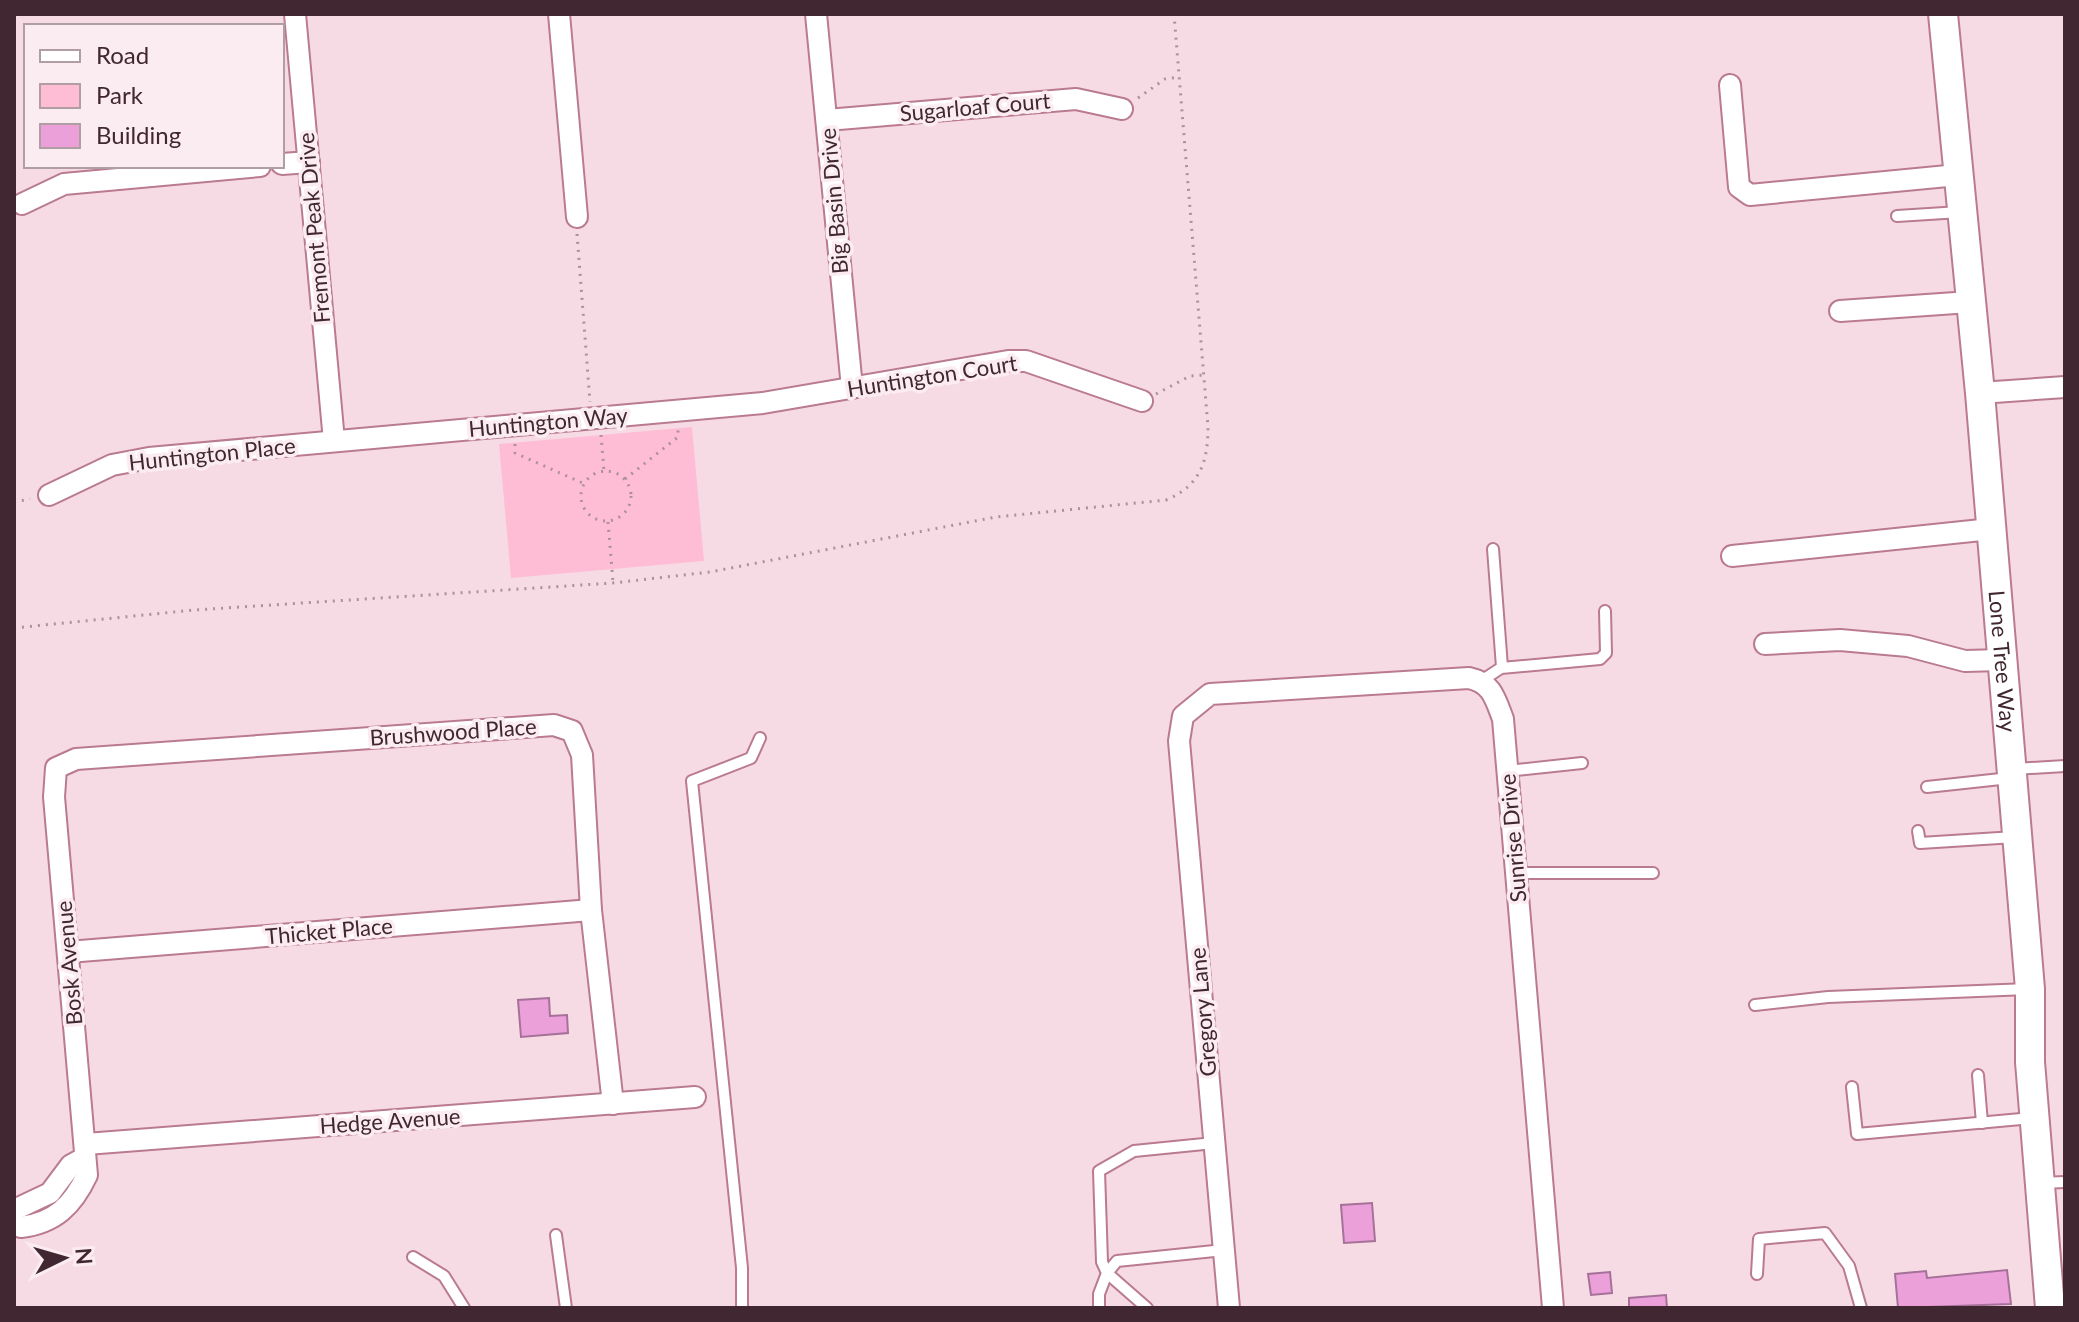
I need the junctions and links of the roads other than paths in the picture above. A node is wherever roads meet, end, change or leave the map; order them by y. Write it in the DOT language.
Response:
graph roads {
  1 [pos="295,14"];
  2 [pos="559,14"];
  3 [pos="816,14"];
  4 [pos="1943,14"];
  5 [pos="1730,85"];
  6 [pos="1122,109"];
  7 [pos="827,120"];
  8 [pos="309,162"];
  9 [pos="284,164"];
  10 [pos="238,168"];
  11 [pos="1958,175"];
  12 [pos="22,204"];
  13 [pos="1962,212"];
  14 [pos="1897,216"];
  15 [pos="577,217"];
  16 [pos="1970,302"];
  17 [pos="1840,311"];
  18 [pos="2065,387"];
  19 [pos="852,388"];
  20 [pos="1980,393"];
  21 [pos="1142,401"];
  22 [pos="763,403"];
  23 [pos="334,441"];
  24 [pos="49,495"];
  25 [pos="1991,529"];
  26 [pos="1493,549"];
  27 [pos="1732,556"];
  28 [pos="1605,611"];
  29 [pos="1765,644"];
  30 [pos="2001,660"];
  31 [pos="1502,667"];
  32 [pos="1481,681"];
  33 [pos="760,738"];
  34 [pos="1582,763"];
  35 [pos="2065,766"];
  36 [pos="56,768"];
  37 [pos="1507,771"];
  38 [pos="2012,774"];
  39 [pos="1927,787"];
  40 [pos="1918,831"];
  41 [pos="2017,837"];
  42 [pos="1516,873"];
  43 [pos="1653,873"];
  44 [pos="591,910"];
  45 [pos="68,952"];
  46 [pos="2030,989"];
  47 [pos="1755,1005"];
  48 [pos="1978,1075"];
  49 [pos="1852,1087"];
  50 [pos="695,1097"];
  51 [pos="613,1104"];
  52 [pos="2034,1118"];
  53 [pos="1982,1123"];
  54 [pos="1214,1143"];
  55 [pos="85,1151"];
  56 [pos="2052,1182"];
  57 [pos="14,1210"];
  58 [pos="14,1223"];
  59 [pos="556,1235"];
  60 [pos="1224,1250"];
  61 [pos="413,1257"];
  62 [pos="1107,1273"];
  63 [pos="1757,1274"];
  64 [pos="464,1308"];
  65 [pos="566,1308"];
  66 [pos="742,1308"];
  67 [pos="1099,1308"];
  68 [pos="1147,1308"];
  69 [pos="1229,1308"];
  70 [pos="1553,1308"];
  71 [pos="1861,1308"];
  72 [pos="2050,1308"];
  1 -- 8 [label="street, Fremont Peak Drive"];
  2 -- 15 [label="street"];
  3 -- 7 [label="street, Big Basin Drive"];
  4 -- 11 [label="main road, Lone Tree Way"];
  5 -- 11 [label="street"];
  6 -- 7 [label="street, Sugarloaf Court"];
  7 -- 19 [label="street, Big Basin Drive"];
  8 -- 9 [label="street"];
  8 -- 23 [label="street, Fremont Peak Drive"];
  10 -- 12 [label="street"];
  11 -- 13 [label="main road, Lone Tree Way"];
  13 -- 14 [label="lane"];
  13 -- 16 [label="main road, Lone Tree Way"];
  16 -- 17 [label="street"];
  16 -- 20 [label="main road, Lone Tree Way"];
  18 -- 20 [label="street"];
  19 -- 21 [label="street, Huntington Court"];
  19 -- 22 [label="street, Huntington Court"];
  20 -- 25 [label="main road, Lone Tree Way"];
  22 -- 23 [label="street, Huntington Way"];
  23 -- 24 [label="street, Huntington Place"];
  25 -- 27 [label="street"];
  25 -- 30 [label="main road, Lone Tree Way"];
  26 -- 31 [label="lane"];
  28 -- 31 [label="lane"];
  29 -- 30 [label="street"];
  30 -- 38 [label="main road, Lone Tree Way"];
  31 -- 32 [label="lane"];
  32 -- 37 [label="street, Sunrise Drive"];
  32 -- 54 [label="street, Gregory Lane"];
  33 -- 66 [label="lane"];
  34 -- 37 [label="lane"];
  35 -- 38 [label="lane"];
  36 -- 44 [label="street, Brushwood Place"];
  36 -- 45 [label="street, Bosk Avenue"];
  37 -- 42 [label="street, Sunrise Drive"];
  38 -- 39 [label="lane"];
  38 -- 41 [label="main road, Lone Tree Way"];
  40 -- 41 [label="lane"];
  41 -- 46 [label="main road, Lone Tree Way"];
  42 -- 43 [label="lane"];
  42 -- 70 [label="street, Sunrise Drive"];
  44 -- 45 [label="street, Thicket Place"];
  44 -- 51 [label="street, Brushwood Place"];
  45 -- 55 [label="street, Bosk Avenue"];
  46 -- 47 [label="lane"];
  46 -- 52 [label="main road, Lone Tree Way"];
  48 -- 53 [label="lane"];
  49 -- 53 [label="lane"];
  50 -- 51 [label="street, Hedge Avenue"];
  51 -- 55 [label="street, Hedge Avenue"];
  52 -- 53 [label="lane"];
  52 -- 56 [label="main road, Lone Tree Way"];
  54 -- 60 [label="street, Gregory Lane"];
  54 -- 62 [label="lane"];
  55 -- 57 [label="street"];
  55 -- 58 [label="street, Bosk Avenue"];
  56 -- 72 [label="main road, Lone Tree Way"];
  59 -- 65 [label="lane"];
  60 -- 62 [label="lane"];
  60 -- 69 [label="street, Gregory Lane"];
  61 -- 64 [label="lane"];
  62 -- 67 [label="lane"];
  62 -- 68 [label="lane"];
  63 -- 71 [label="lane"];
}
